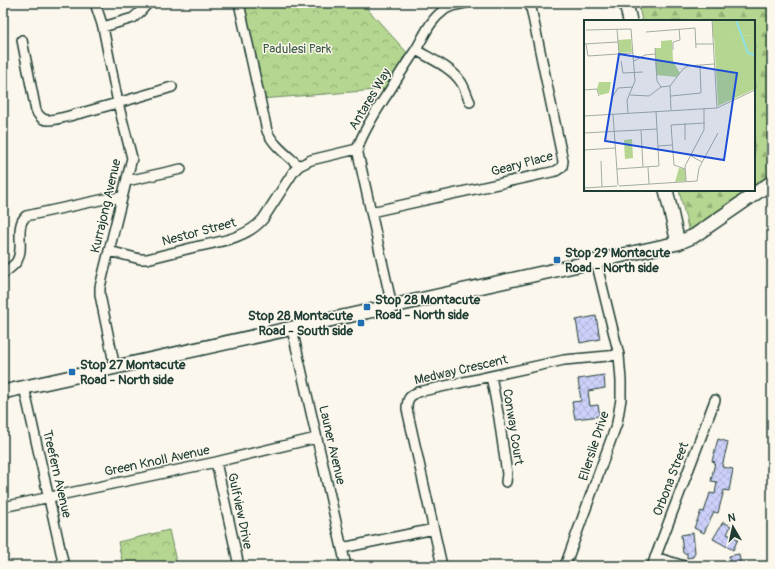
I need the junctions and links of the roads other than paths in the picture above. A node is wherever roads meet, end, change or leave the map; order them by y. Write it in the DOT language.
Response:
graph roads {
  1 [pos="95,3"];
  2 [pos="148,3"];
  3 [pos="239,3"];
  4 [pos="466,3"];
  5 [pos="530,3"];
  6 [pos="626,3"];
  7 [pos="443,6"];
  8 [pos="630,20"];
  9 [pos="103,27"];
  10 [pos="22,40"];
  11 [pos="416,50"];
  12 [pos="172,87"];
  13 [pos="470,102"];
  14 [pos="118,103"];
  15 [pos="357,150"];
  16 [pos="299,166"];
  17 [pos="181,169"];
  18 [pos="127,181"];
  19 [pos="772,182"];
  20 [pos="666,191"];
  21 [pos="122,197"];
  22 [pos="371,212"];
  23 [pos="678,243"];
  24 [pos="110,251"];
  25 [pos="596,261"];
  26 [pos="3,274"];
  27 [pos="392,306"];
  28 [pos="292,329"];
  29 [pos="619,355"];
  30 [pos="115,368"];
  31 [pos="491,376"];
  32 [pos="24,387"];
  33 [pos="3,392"];
  34 [pos="715,400"];
  35 [pos="316,438"];
  36 [pos="216,462"];
  37 [pos="506,482"];
  38 [pos="49,497"];
  39 [pos="3,507"];
  40 [pos="434,529"];
  41 [pos="342,548"];
  42 [pos="655,557"];
  43 [pos="64,566"];
  44 [pos="239,566"];
  45 [pos="346,566"];
  46 [pos="442,566"];
  47 [pos="565,566"];
  48 [pos="652,566"];
  49 [pos="684,566"];
  1 -- 9 [label="street, Kurrajong Avenue"];
  2 -- 9 [label="street"];
  3 -- 16 [label="street"];
  4 -- 7 [label="street, Antares Way"];
  5 -- 22 [label="street, Geary Place"];
  6 -- 8 [label="main road"];
  7 -- 11 [label="street, Antares Way"];
  9 -- 14 [label="street, Kurrajong Avenue"];
  10 -- 14 [label="street"];
  11 -- 13 [label="street"];
  11 -- 15 [label="street, Antares Way"];
  12 -- 14 [label="street"];
  14 -- 18 [label="street, Kurrajong Avenue"];
  15 -- 16 [label="street"];
  15 -- 22 [label="street, Antares Way"];
  16 -- 24 [label="street, Nestor Street"];
  17 -- 18 [label="street"];
  18 -- 21 [label="street, Kurrajong Avenue"];
  19 -- 23 [label="main road"];
  20 -- 23 [label="main road"];
  21 -- 24 [label="street, Kurrajong Avenue"];
  21 -- 26 [label="street"];
  22 -- 27 [label="street, Antares Way"];
  23 -- 25 [label="main road"];
  24 -- 30 [label="street, Kurrajong Avenue"];
  25 -- 27 [label="main road"];
  25 -- 29 [label="street, Ellerslie Drive"];
  27 -- 28 [label="main road"];
  28 -- 30 [label="main road"];
  28 -- 35 [label="street, Launer Avenue"];
  29 -- 31 [label="street, Medway Crescent"];
  29 -- 47 [label="street, Ellerslie Drive"];
  30 -- 32 [label="main road"];
  31 -- 37 [label="street, Conway Court"];
  31 -- 40 [label="street, Medway Crescent"];
  32 -- 33 [label="main road"];
  32 -- 38 [label="street, Treefern Avenue"];
  34 -- 42 [label="street, Orbona Street"];
  35 -- 36 [label="street, Green Knoll Avenue"];
  35 -- 41 [label="street, Launer Avenue"];
  36 -- 38 [label="street, Green Knoll Avenue"];
  36 -- 44 [label="street, Gulfview Drive"];
  38 -- 39 [label="street, Green Knoll Avenue"];
  38 -- 43 [label="street, Treefern Avenue"];
  40 -- 41 [label="street"];
  40 -- 46 [label="street, Medway Crescent"];
  41 -- 45 [label="street, Launer Avenue"];
  42 -- 48 [label="street, Orbona Street"];
  42 -- 49 [label="street"];
}
